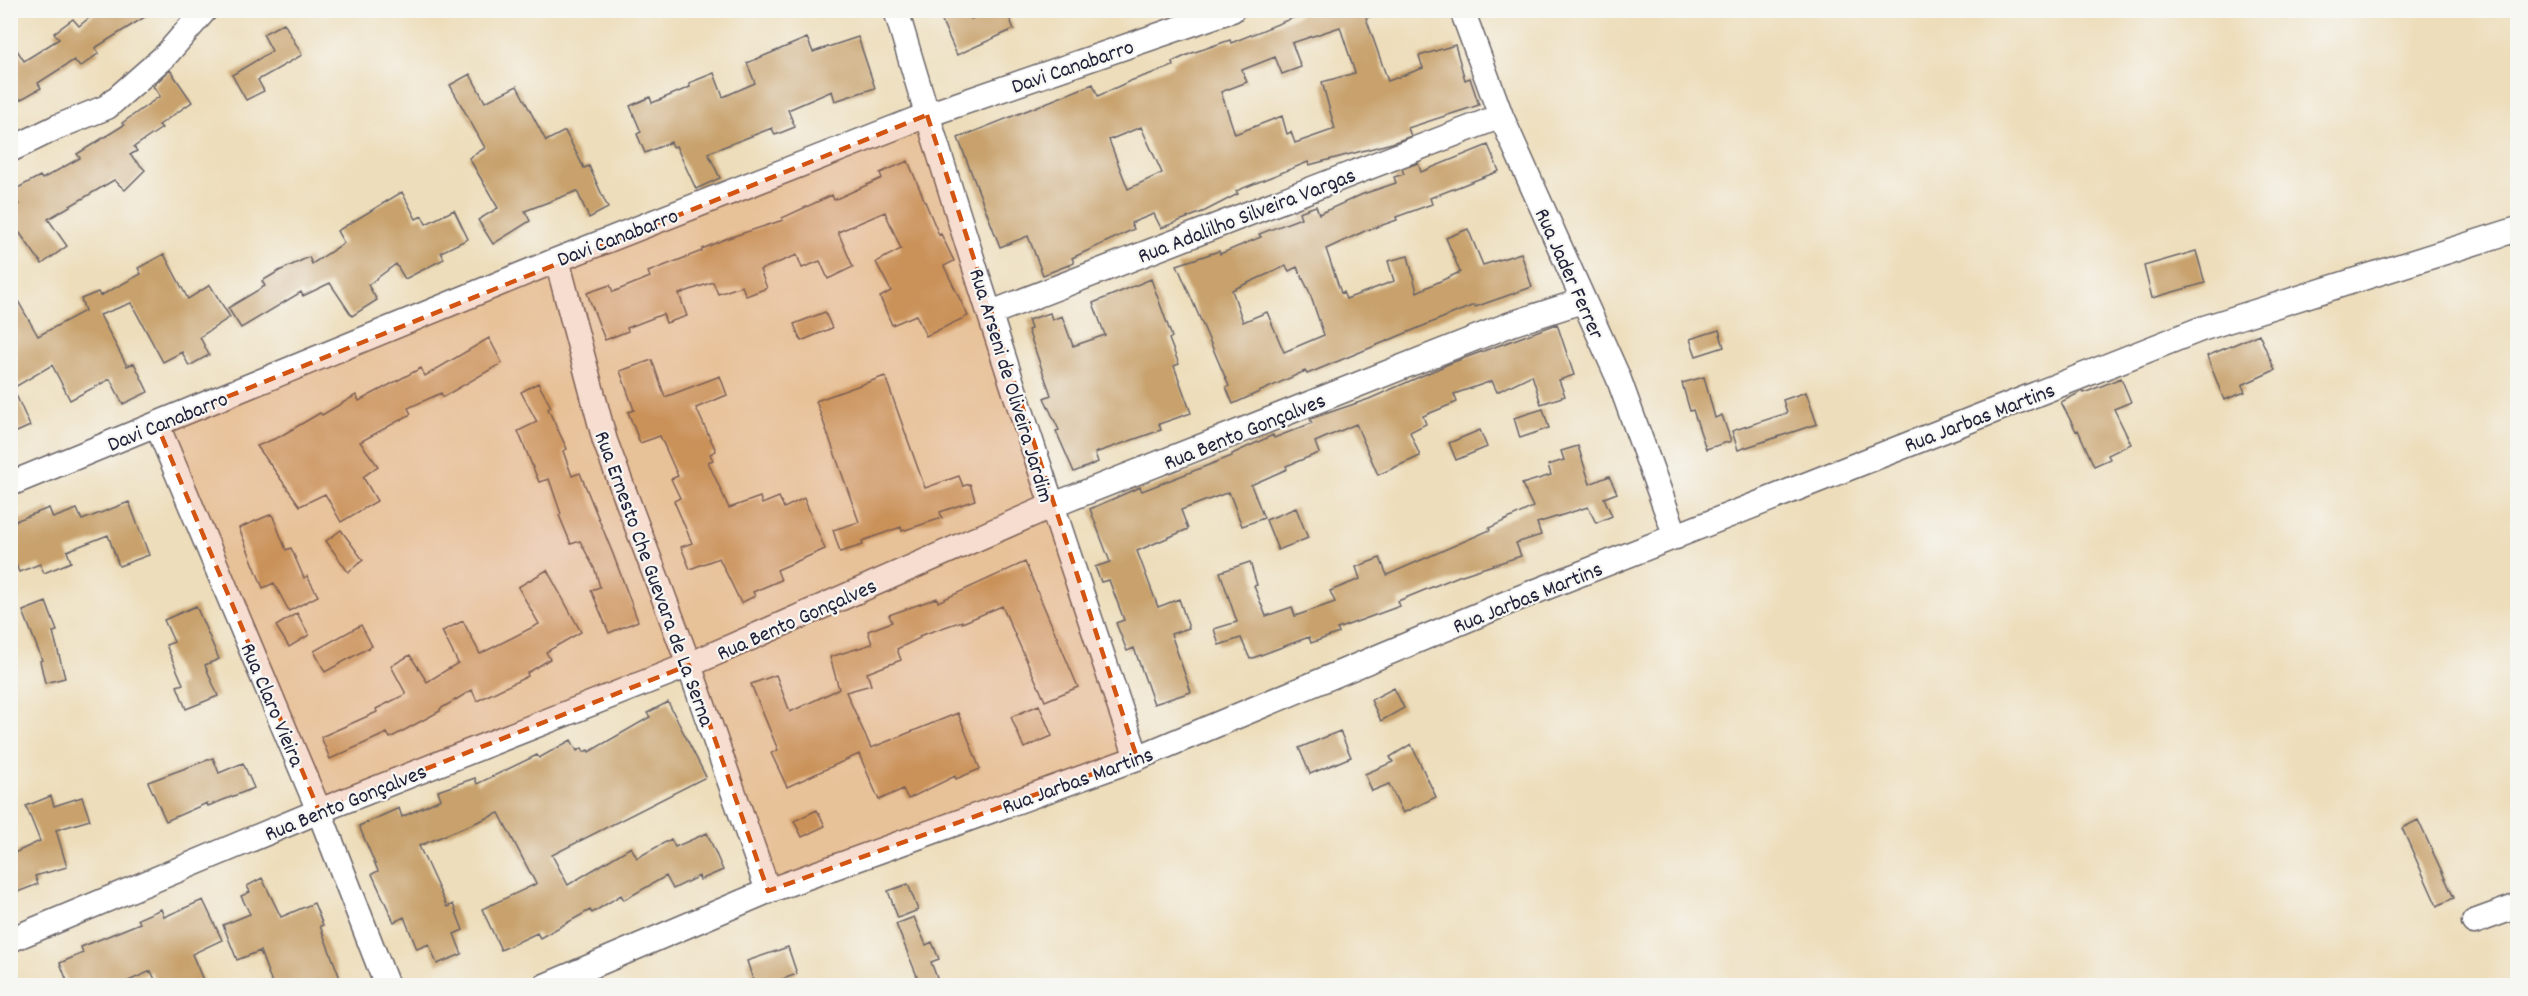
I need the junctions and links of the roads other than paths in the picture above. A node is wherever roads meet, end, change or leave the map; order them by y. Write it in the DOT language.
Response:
graph roads {
  1 [pos="205,10"];
  2 [pos="896,10"];
  3 [pos="1232,10"];
  4 [pos="1462,10"];
  5 [pos="927,115"];
  6 [pos="1501,116"];
  7 [pos="10,150"];
  8 [pos="2517,228"];
  9 [pos="557,260"];
  10 [pos="1582,301"];
  11 [pos="991,313"];
  12 [pos="157,425"];
  13 [pos="10,484"];
  14 [pos="1051,506"];
  15 [pos="1676,537"];
  16 [pos="689,665"];
  17 [pos="1137,758"];
  18 [pos="319,811"];
  19 [pos="768,891"];
  20 [pos="2517,906"];
  21 [pos="2474,922"];
  22 [pos="10,940"];
  23 [pos="387,986"];
  24 [pos="545,986"];
  1 -- 7 [label="street"];
  2 -- 5 [label="street, Rua Arseni de Oliveira Jardim"];
  3 -- 5 [label="street, Davi Canabarro"];
  4 -- 6 [label="street, Rua Jader Ferrer"];
  5 -- 9 [label="street, Davi Canabarro"];
  5 -- 11 [label="street, Rua Arseni de Oliveira Jardim"];
  6 -- 10 [label="street, Rua Jader Ferrer"];
  6 -- 11 [label="street, Rua Adalilho Silveira Vargas"];
  8 -- 15 [label="street, Rua Jarbas Martins"];
  9 -- 12 [label="street, Davi Canabarro"];
  9 -- 16 [label="street, Rua Ernesto Che Guevara de La Serna"];
  10 -- 14 [label="street, Rua Bento Gonçalves"];
  10 -- 15 [label="street, Rua Jader Ferrer"];
  11 -- 14 [label="street, Rua Arseni de Oliveira Jardim"];
  12 -- 13 [label="street, Davi Canabarro"];
  12 -- 18 [label="street, Rua Claro Vieira"];
  14 -- 16 [label="street, Rua Bento Gonçalves"];
  14 -- 17 [label="street, Rua Arseni de Oliveira Jardim"];
  15 -- 17 [label="street, Rua Jarbas Martins"];
  16 -- 18 [label="street, Rua Bento Gonçalves"];
  16 -- 19 [label="street, Rua Ernesto Che Guevara de La Serna"];
  17 -- 19 [label="street, Rua Jarbas Martins"];
  18 -- 22 [label="street, Rua Bento Gonçalves"];
  18 -- 23 [label="street, Rua Claro Vieira"];
  19 -- 24 [label="street, Rua Jarbas Martins"];
  20 -- 21 [label="street"];
}
